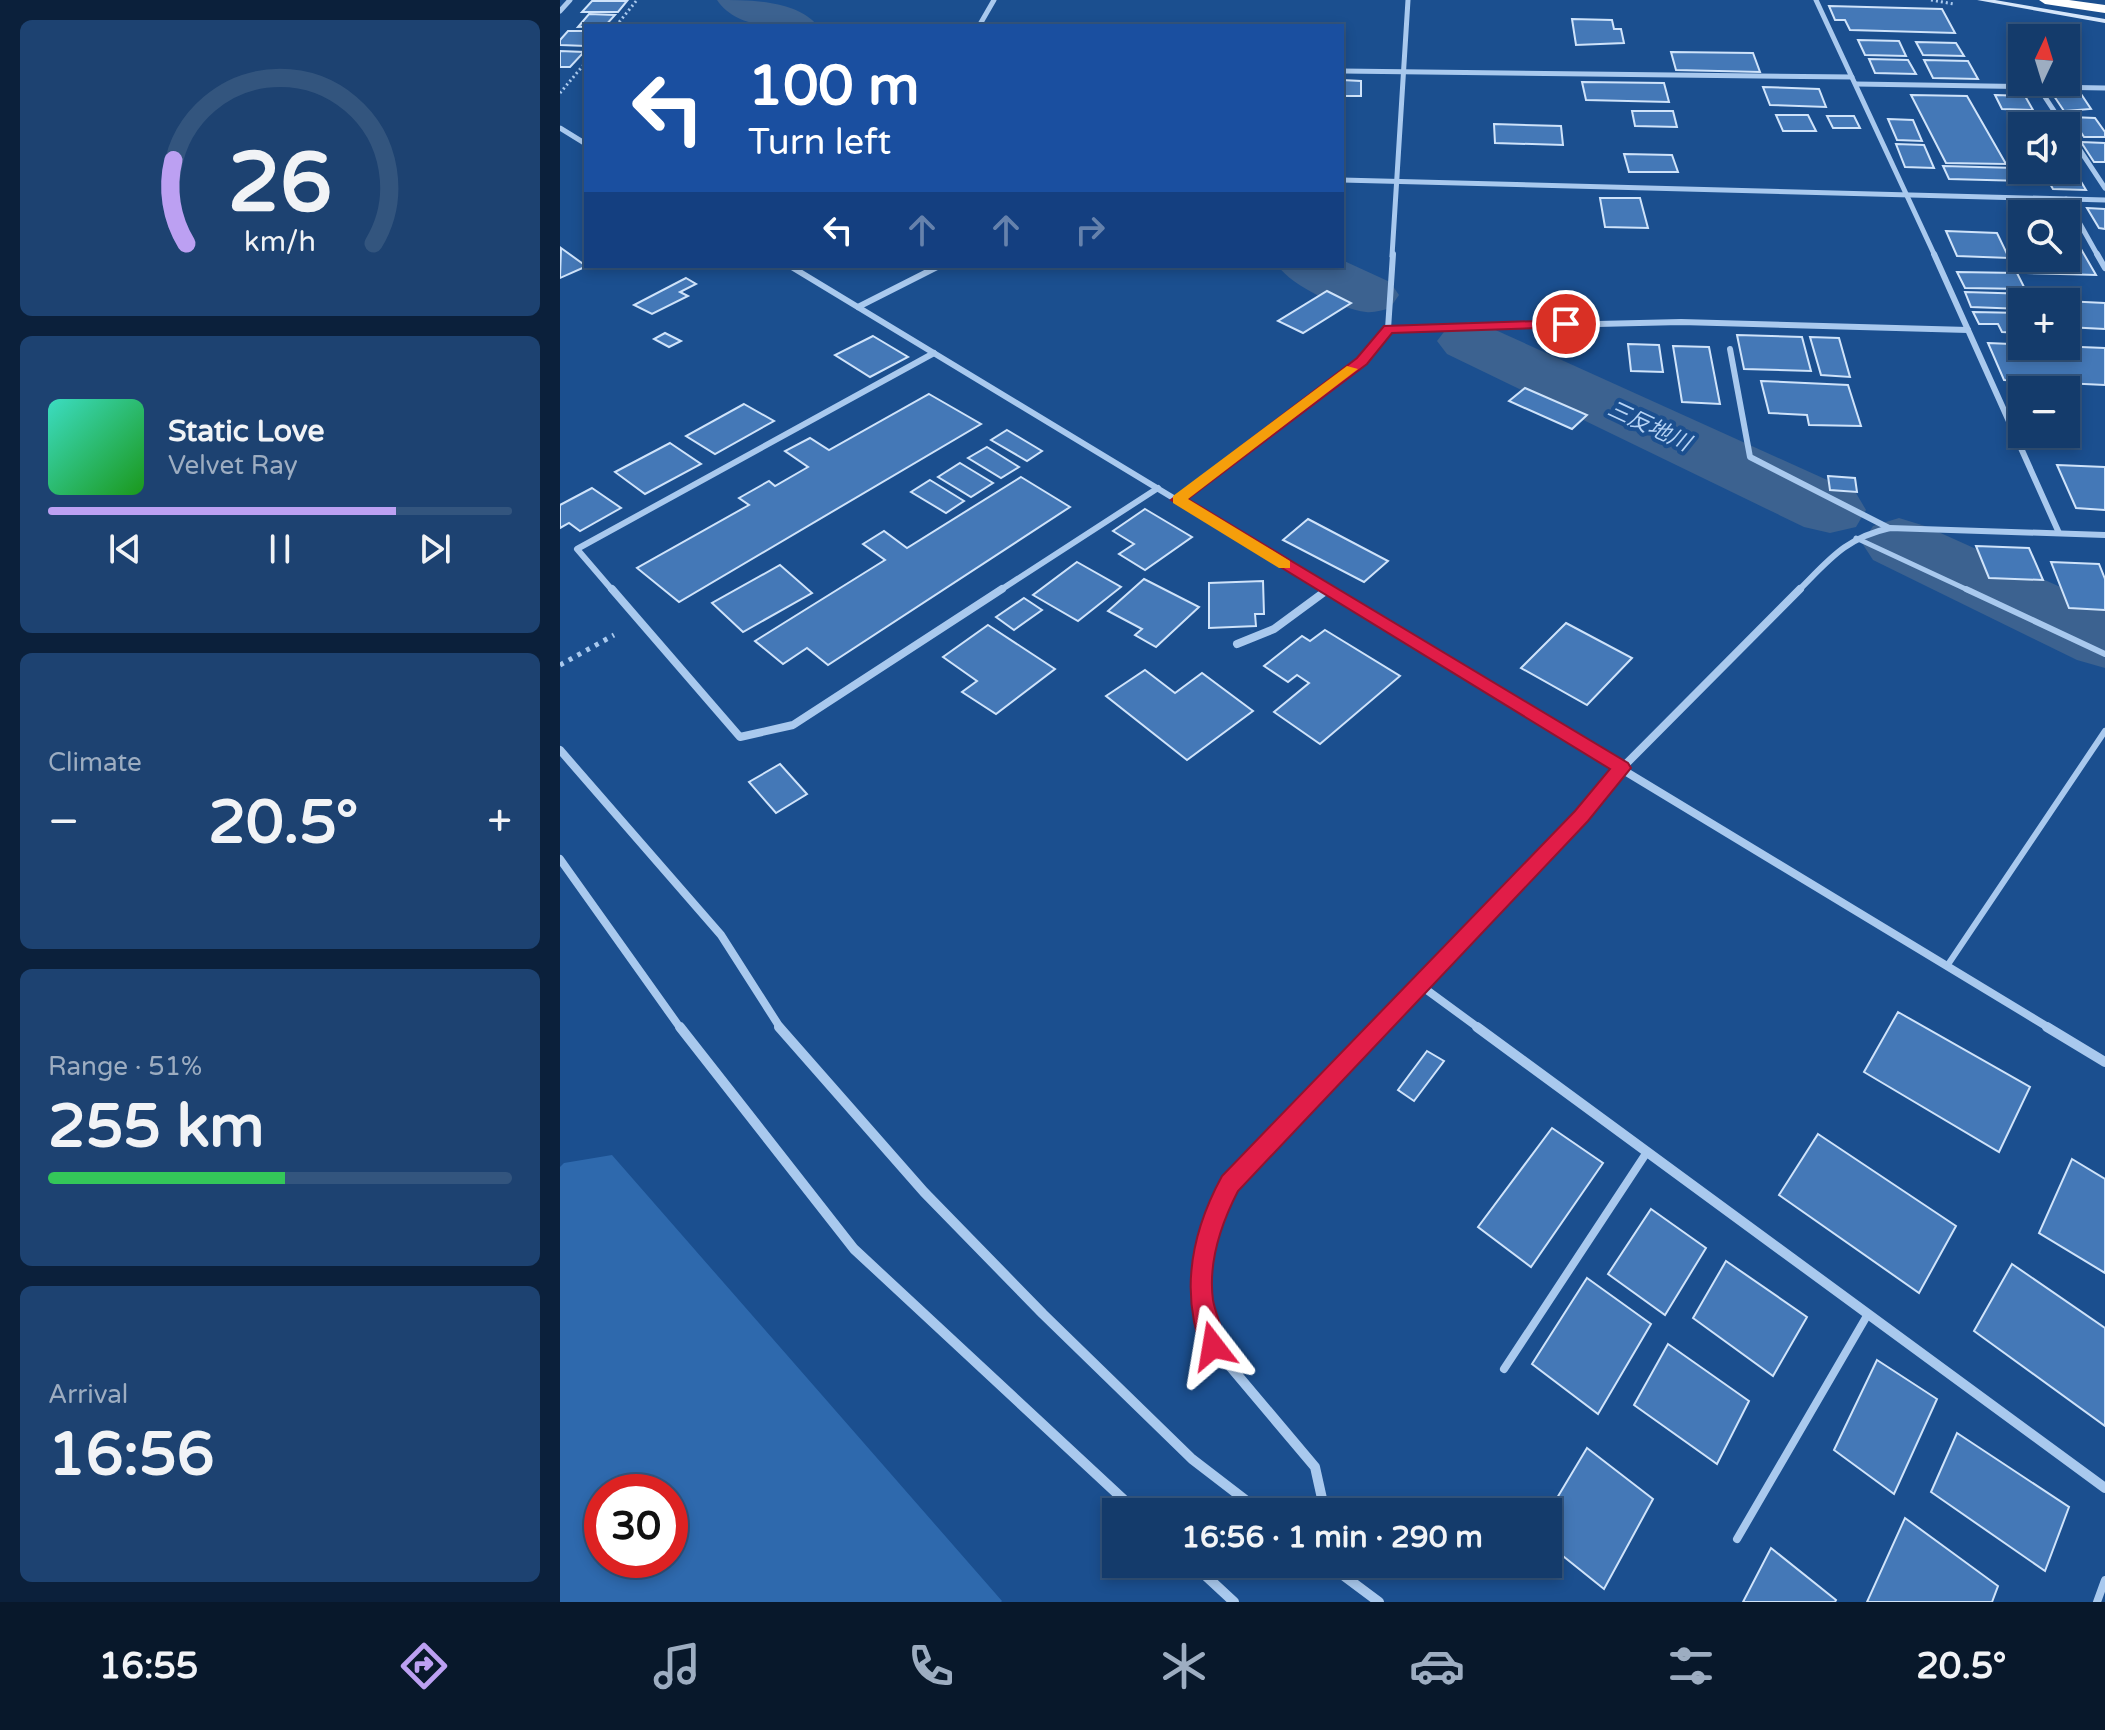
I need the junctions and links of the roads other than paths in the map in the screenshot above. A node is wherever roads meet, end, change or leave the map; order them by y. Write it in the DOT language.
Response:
graph roads {
  1 [pos="570,0"];
  2 [pos="994,0"];
  3 [pos="1408,0"];
  4 [pos="1816,0"];
  5 [pos="1981,0"];
  6 [pos="2045,0"];
  7 [pos="2105,9"];
  8 [pos="560,11"];
  9 [pos="2105,21"];
  10 [pos="980,24"];
  11 [pos="1344,71"];
  12 [pos="1404,72"];
  13 [pos="1852,77"];
  14 [pos="1856,84"];
  15 [pos="2008,87"];
  16 [pos="2080,88"];
  17 [pos="2105,88"];
  18 [pos="560,128"];
  19 [pos="584,143"];
  20 [pos="2080,150"];
  21 [pos="1344,180"];
  22 [pos="1398,181"];
  23 [pos="2105,188"];
  24 [pos="1907,195"];
  25 [pos="2066,199"];
  26 [pos="2105,200"];
  27 [pos="793,268"];
  28 [pos="935,268"];
  29 [pos="2105,268"];
  30 [pos="858,307"];
  31 [pos="1388,329"];
  32 [pos="1968,330"];
  33 [pos="1730,349"];
  34 [pos="934,353"];
  35 [pos="1158,488"];
  36 [pos="1178,500"];
  37 [pos="1890,528"];
  38 [pos="2059,533"];
  39 [pos="2105,535"];
  40 [pos="1856,538"];
  41 [pos="1327,590"];
  42 [pos="1237,644"];
  43 [pos="2105,654"];
  44 [pos="2105,731"];
  45 [pos="560,750"];
  46 [pos="1622,768"];
  47 [pos="560,859"];
  48 [pos="1947,966"];
  49 [pos="1420,985"];
  50 [pos="2105,1062"];
  51 [pos="1647,1152"];
  52 [pos="1868,1314"];
  53 [pos="1504,1369"];
  54 [pos="2105,1488"];
  55 [pos="1122,1498"];
  56 [pos="1243,1498"];
  57 [pos="1322,1498"];
  58 [pos="1737,1539"];
  59 [pos="1208,1578"];
  60 [pos="1347,1578"];
  61 [pos="2105,1580"];
  62 [pos="1234,1602"];
  63 [pos="1379,1602"];
  64 [pos="2097,1602"];
  1 -- 8 [label="street"];
  2 -- 10 [label="street"];
  3 -- 12 [label="street"];
  4 -- 13 [label="street"];
  5 -- 9 [label="main road"];
  6 -- 7 [label="highway"];
  11 -- 12 [label="street"];
  12 -- 13 [label="street"];
  12 -- 22 [label="street"];
  13 -- 14 [label="street"];
  14 -- 15 [label="street"];
  14 -- 24 [label="street"];
  16 -- 17 [label="street"];
  18 -- 19 [label="street"];
  20 -- 23 [label="street"];
  21 -- 22 [label="street"];
  22 -- 24 [label="street"];
  22 -- 31 [label="street"];
  24 -- 25 [label="street"];
  24 -- 32 [label="street"];
  25 -- 26 [label="street"];
  25 -- 29 [label="street"];
  27 -- 30 [label="street"];
  28 -- 30 [label="street"];
  30 -- 34 [label="street"];
  31 -- 32 [label="street"];
  31 -- 36 [label="street"];
  32 -- 38 [label="street"];
  33 -- 37 [label="street"];
  34 -- 35 [label="street"];
  34 -- 35 [label="street"];
  35 -- 36 [label="street"];
  36 -- 41 [label="street"];
  37 -- 38 [label="street"];
  37 -- 40 [label="street"];
  38 -- 39 [label="street"];
  40 -- 43 [label="lane"];
  40 -- 46 [label="street"];
  41 -- 42 [label="street"];
  41 -- 46 [label="street"];
  44 -- 48 [label="lane"];
  45 -- 56 [label="street"];
  46 -- 48 [label="street"];
  46 -- 49 [label="street"];
  47 -- 55 [label="street"];
  48 -- 50 [label="street"];
  49 -- 51 [label="street"];
  49 -- 57 [label="street"];
  51 -- 52 [label="street"];
  51 -- 53 [label="lane"];
  52 -- 54 [label="street"];
  52 -- 58 [label="lane"];
  59 -- 62 [label="street"];
  60 -- 63 [label="street"];
  61 -- 64 [label="lane"];
}
